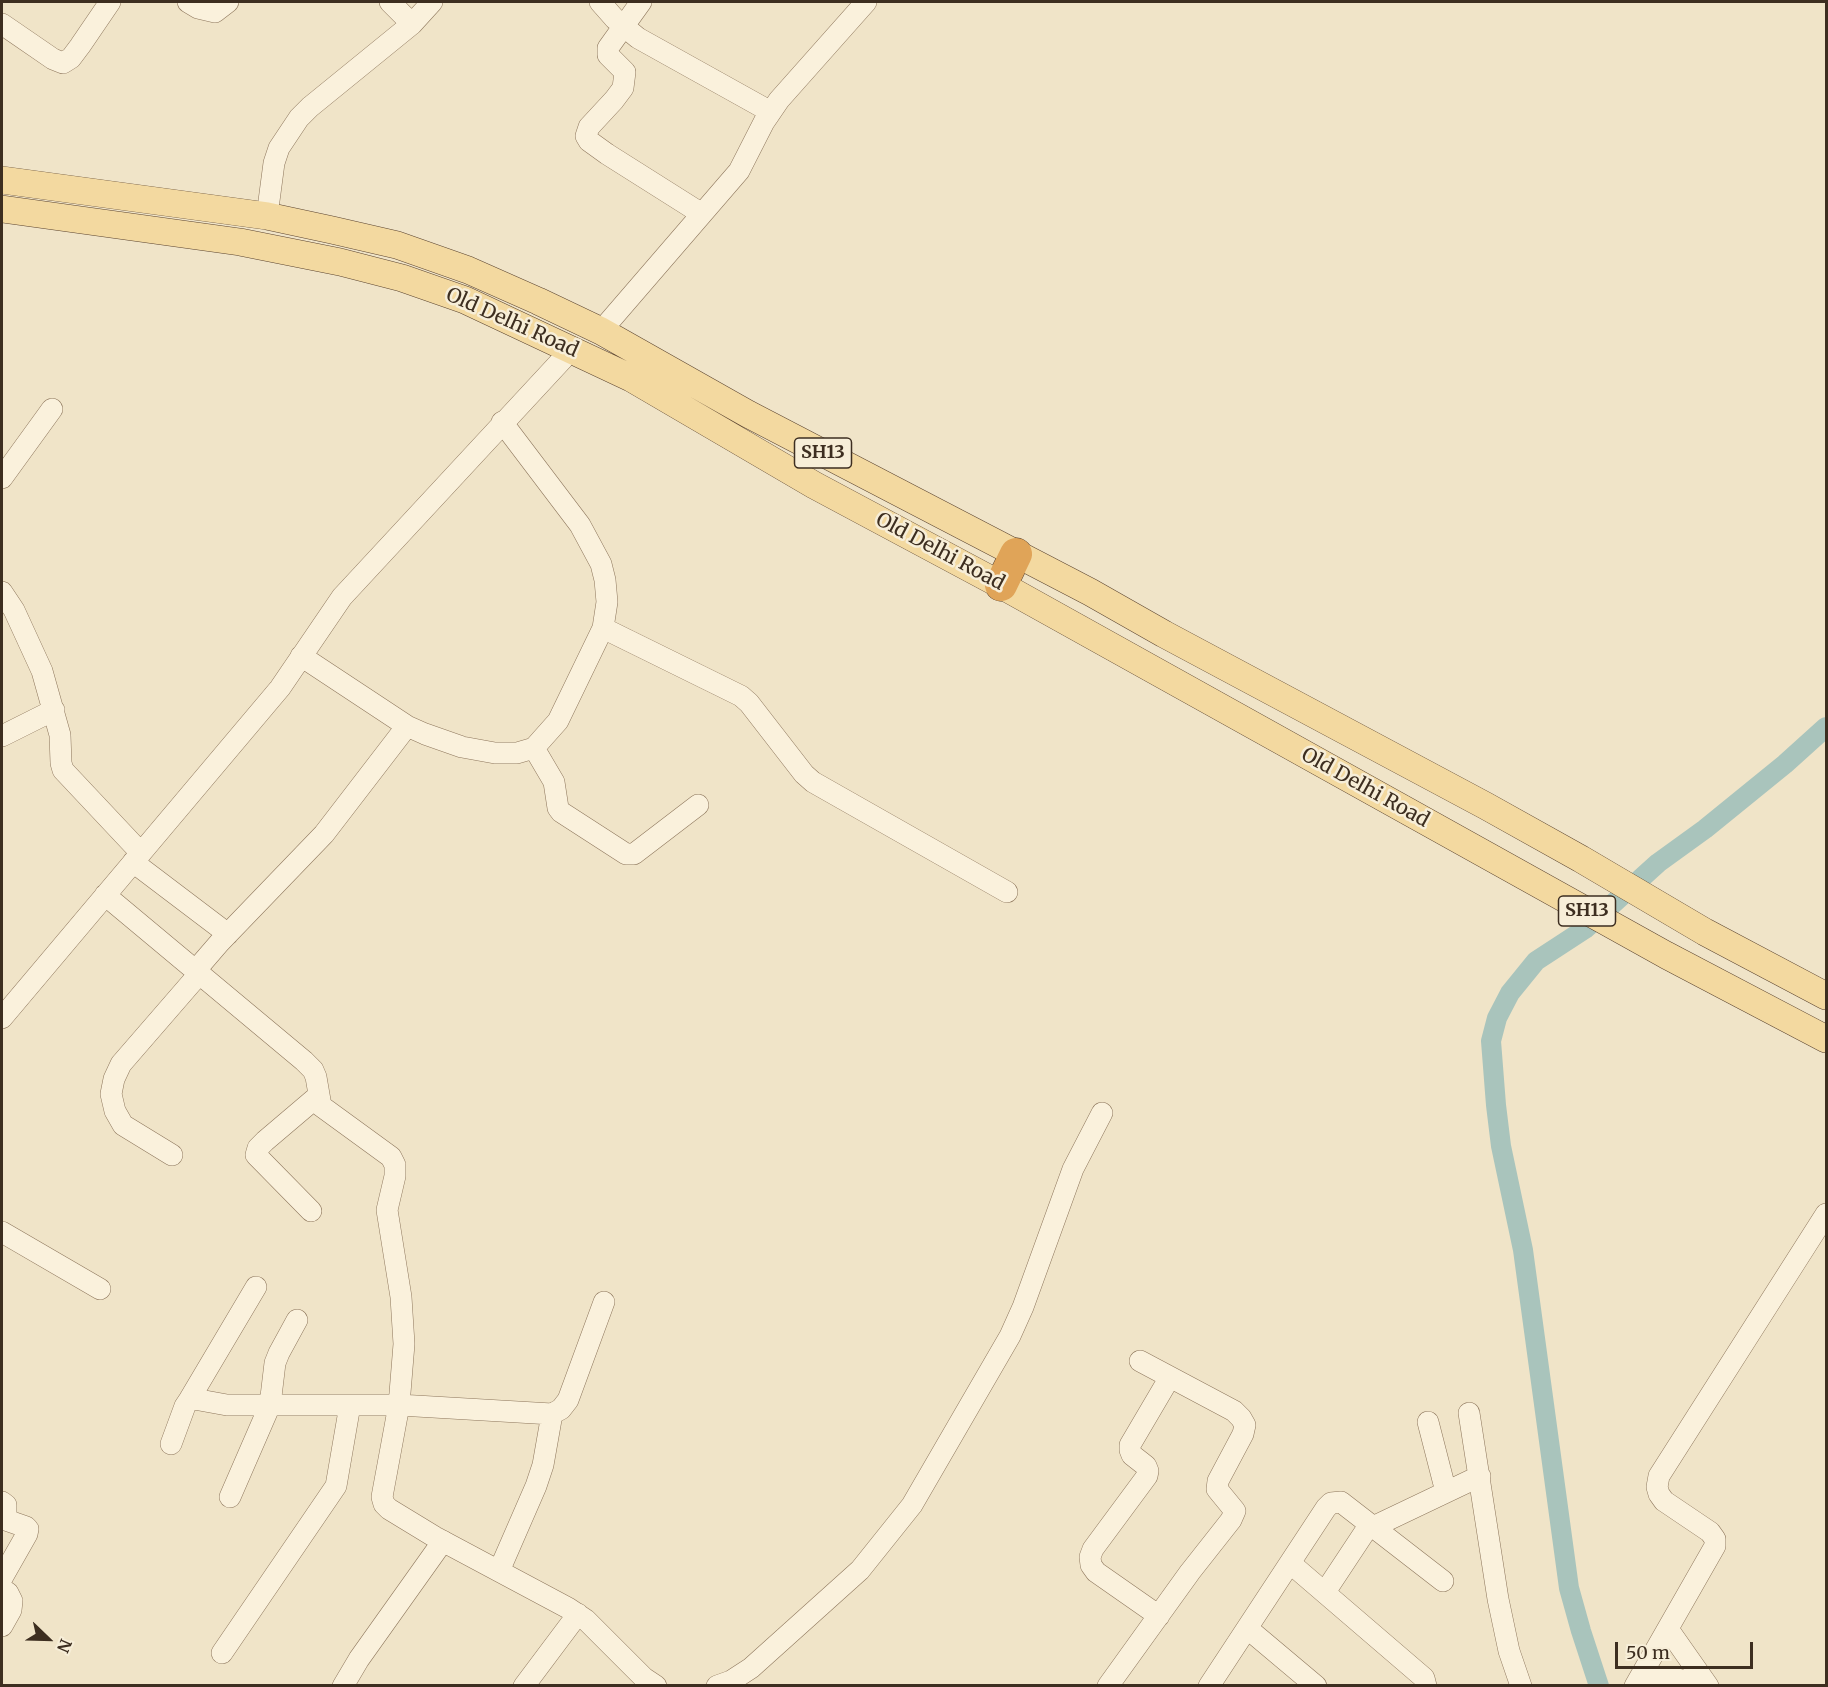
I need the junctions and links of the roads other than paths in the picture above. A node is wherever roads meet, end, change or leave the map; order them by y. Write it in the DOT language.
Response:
graph roads {
  1 [pos="110,2"];
  2 [pos="188,2"];
  3 [pos="228,2"];
  4 [pos="390,2"];
  5 [pos="432,2"];
  6 [pos="600,2"];
  7 [pos="641,2"];
  8 [pos="866,2"];
  9 [pos="2,24"];
  10 [pos="412,24"];
  11 [pos="624,27"];
  12 [pos="771,112"];
  13 [pos="2,180"];
  14 [pos="2,209"];
  15 [pos="702,214"];
  16 [pos="267,216"];
  17 [pos="601,331"];
  18 [pos="572,349"];
  19 [pos="51,409"];
  20 [pos="502,422"];
  21 [pos="2,478"];
  22 [pos="1016,554"];
  23 [pos="1001,585"];
  24 [pos="2,592"];
  25 [pos="603,628"];
  26 [pos="301,656"];
  27 [pos="54,710"];
  28 [pos="407,726"];
  29 [pos="2,736"];
  30 [pos="534,748"];
  31 [pos="698,805"];
  32 [pos="137,858"];
  33 [pos="1007,892"];
  34 [pos="105,895"];
  35 [pos="228,934"];
  36 [pos="197,972"];
  37 [pos="1827,996"];
  38 [pos="2,1018"];
  39 [pos="1827,1039"];
  40 [pos="318,1096"];
  41 [pos="1102,1113"];
  42 [pos="172,1155"];
  43 [pos="311,1211"];
  44 [pos="1827,1214"];
  45 [pos="2,1232"];
  46 [pos="256,1287"];
  47 [pos="100,1288"];
  48 [pos="604,1302"];
  49 [pos="297,1320"];
  50 [pos="1140,1361"];
  51 [pos="1170,1377"];
  52 [pos="189,1400"];
  53 [pos="270,1405"];
  54 [pos="350,1405"];
  55 [pos="399,1405"];
  56 [pos="1469,1413"];
  57 [pos="552,1414"];
  58 [pos="1428,1422"];
  59 [pos="171,1444"];
  60 [pos="1480,1476"];
  61 [pos="1446,1492"];
  62 [pos="230,1497"];
  63 [pos="4,1509"];
  64 [pos="1372,1526"];
  65 [pos="443,1541"];
  66 [pos="1290,1563"];
  67 [pos="499,1571"];
  68 [pos="2,1578"];
  69 [pos="1443,1581"];
  70 [pos="2,1589"];
  71 [pos="1324,1592"];
  72 [pos="578,1614"];
  73 [pos="1159,1616"];
  74 [pos="2,1626"];
  75 [pos="1247,1628"];
  76 [pos="1668,1629"];
  77 [pos="222,1653"];
  78 [pos="1512,1682"];
  79 [pos="1637,1682"];
  80 [pos="653,1685"];
  81 [pos="343,1686"];
  82 [pos="524,1686"];
  83 [pos="717,1686"];
  84 [pos="1108,1686"];
  85 [pos="1209,1686"];
  86 [pos="1316,1686"];
  87 [pos="1426,1686"];
  88 [pos="1703,1686"];
  89 [pos="1708,1686"];
  1 -- 9 [label="street"];
  2 -- 3 [label="street"];
  4 -- 10 [label="street"];
  5 -- 10 [label="street"];
  6 -- 11 [label="street"];
  7 -- 11 [label="street"];
  8 -- 12 [label="street"];
  10 -- 16 [label="street"];
  11 -- 12 [label="street"];
  11 -- 15 [label="street"];
  12 -- 15 [label="street"];
  13 -- 16 [label="main road, Old Delhi Road / SH13"];
  14 -- 18 [label="main road, Old Delhi Road / SH13"];
  15 -- 17 [label="street"];
  16 -- 17 [label="main road, Old Delhi Road / SH13"];
  17 -- 22 [label="main road, Old Delhi Road / SH13"];
  18 -- 20 [label="street"];
  18 -- 23 [label="main road, Old Delhi Road / SH13"];
  19 -- 21 [label="street"];
  20 -- 25 [label="street"];
  20 -- 26 [label="street"];
  22 -- 23 [label="highway"];
  22 -- 37 [label="main road, Old Delhi Road / SH13"];
  23 -- 39 [label="main road, Old Delhi Road / SH13"];
  24 -- 27 [label="street"];
  25 -- 30 [label="street"];
  25 -- 33 [label="street"];
  26 -- 28 [label="street"];
  26 -- 32 [label="street"];
  27 -- 29 [label="street"];
  27 -- 32 [label="street"];
  28 -- 30 [label="street"];
  28 -- 35 [label="street"];
  30 -- 31 [label="street"];
  32 -- 34 [label="street"];
  32 -- 35 [label="street"];
  34 -- 36 [label="street"];
  34 -- 38 [label="street"];
  35 -- 36 [label="street"];
  36 -- 40 [label="street"];
  36 -- 42 [label="street"];
  40 -- 43 [label="street"];
  40 -- 55 [label="street"];
  41 -- 83 [label="street"];
  44 -- 76 [label="street"];
  45 -- 47 [label="street"];
  46 -- 52 [label="street"];
  48 -- 57 [label="street"];
  49 -- 53 [label="street"];
  50 -- 51 [label="street"];
  51 -- 73 [label="street"];
  51 -- 73 [label="street"];
  52 -- 53 [label="street"];
  52 -- 59 [label="street"];
  53 -- 54 [label="street"];
  53 -- 62 [label="street"];
  54 -- 55 [label="street"];
  54 -- 77 [label="street"];
  55 -- 57 [label="street"];
  55 -- 65 [label="street"];
  56 -- 60 [label="street"];
  57 -- 67 [label="street"];
  58 -- 61 [label="street"];
  60 -- 61 [label="street"];
  60 -- 78 [label="street"];
  61 -- 64 [label="street"];
  63 -- 68 [label="street"];
  64 -- 66 [label="street"];
  64 -- 69 [label="street"];
  64 -- 71 [label="street"];
  65 -- 67 [label="street"];
  65 -- 81 [label="street"];
  66 -- 71 [label="street"];
  66 -- 75 [label="street"];
  67 -- 72 [label="street"];
  70 -- 74 [label="street"];
  71 -- 87 [label="street"];
  72 -- 80 [label="street"];
  72 -- 82 [label="street"];
  73 -- 84 [label="street"];
  75 -- 85 [label="street"];
  75 -- 86 [label="street"];
  76 -- 79 [label="street"];
  76 -- 89 [label="street"];
  79 -- 88 [label="street"];
}
